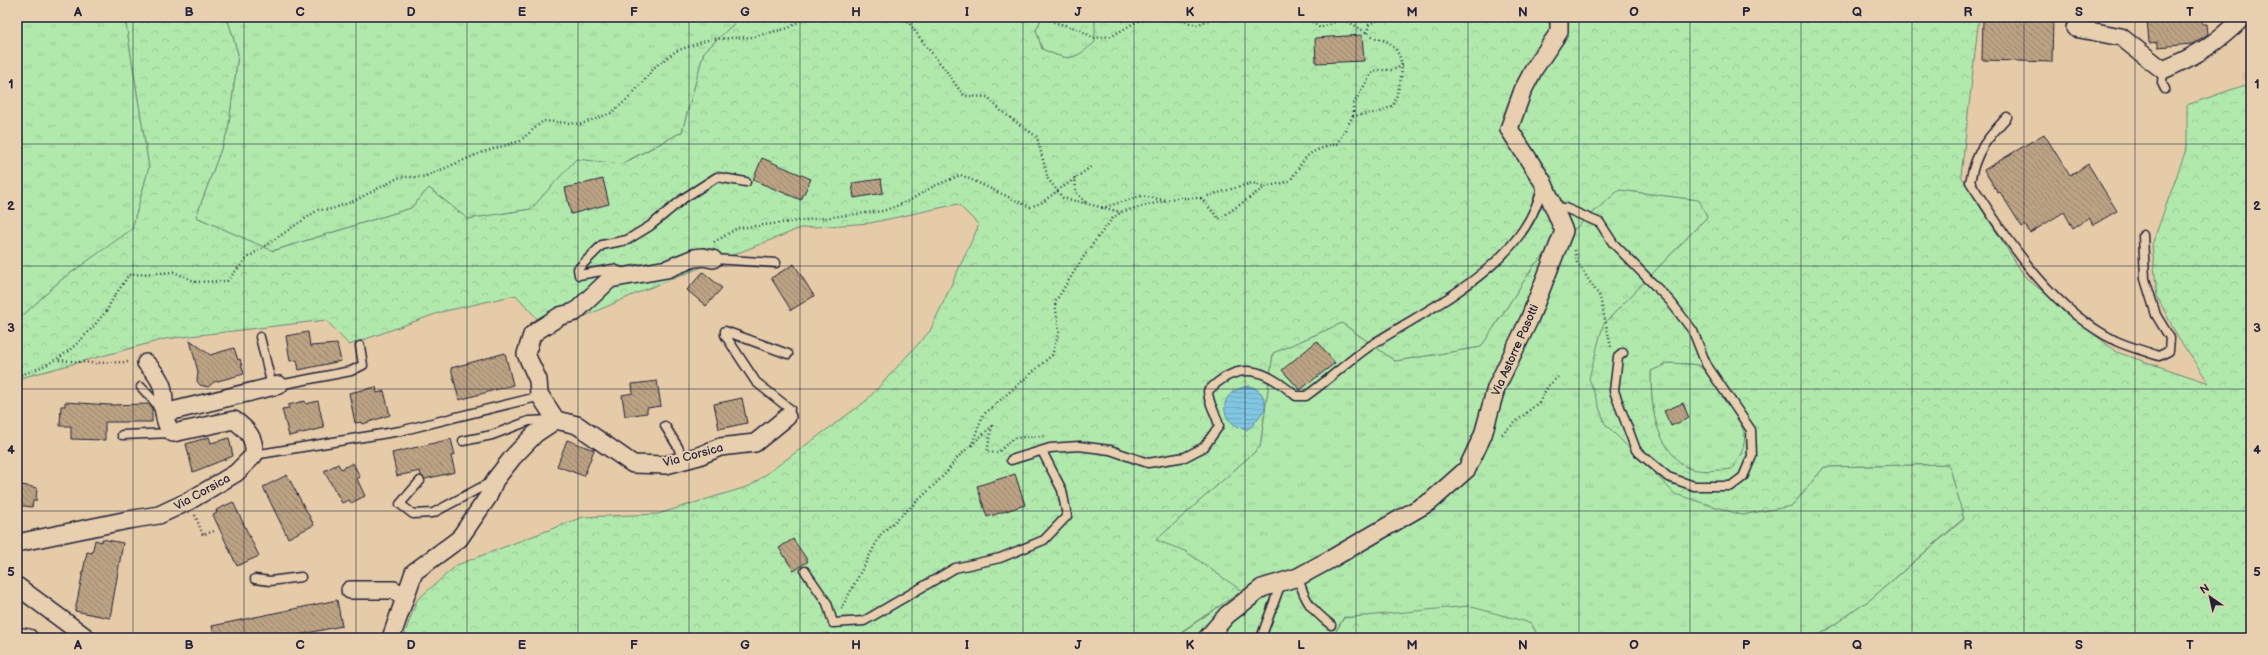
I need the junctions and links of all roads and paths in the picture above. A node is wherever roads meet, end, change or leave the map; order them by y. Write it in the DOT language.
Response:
graph roads {
  1 [pos="808,17"];
  2 [pos="906,17"];
  3 [pos="1047,17"];
  4 [pos="1214,17"];
  5 [pos="1246,17"];
  6 [pos="1252,17"];
  7 [pos="1306,17"];
  8 [pos="1346,17"];
  9 [pos="1383,17"];
  10 [pos="1559,17"];
  11 [pos="2243,17"];
  12 [pos="1145,18"];
  13 [pos="1343,19"];
  14 [pos="2075,28"];
  15 [pos="1367,32"];
  16 [pos="1403,66"];
  17 [pos="2162,70"];
  18 [pos="2165,89"];
  19 [pos="1354,116"];
  20 [pos="2007,117"];
  21 [pos="1092,166"];
  22 [pos="1075,177"];
  23 [pos="746,182"];
  24 [pos="1543,182"];
  25 [pos="1265,187"];
  26 [pos="1056,191"];
  27 [pos="1201,198"];
  28 [pos="1167,200"];
  29 [pos="1086,204"];
  30 [pos="1554,207"];
  31 [pos="1102,208"];
  32 [pos="1121,212"];
  33 [pos="2143,234"];
  34 [pos="1575,247"];
  35 [pos="713,251"];
  36 [pos="776,263"];
  37 [pos="631,275"];
  38 [pos="260,337"];
  39 [pos="1610,344"];
  40 [pos="360,346"];
  41 [pos="1623,353"];
  42 [pos="788,354"];
  43 [pos="58,360"];
  44 [pos="146,363"];
  45 [pos="17,376"];
  46 [pos="1558,377"];
  47 [pos="275,386"];
  48 [pos="141,387"];
  49 [pos="533,398"];
  50 [pos="787,417"];
  51 [pos="556,420"];
  52 [pos="167,423"];
  53 [pos="665,426"];
  54 [pos="122,435"];
  55 [pos="1500,435"];
  56 [pos="1047,436"];
  57 [pos="463,442"];
  58 [pos="971,446"];
  59 [pos="1042,451"];
  60 [pos="254,455"];
  61 [pos="683,460"];
  62 [pos="1011,460"];
  63 [pos="495,480"];
  64 [pos="420,481"];
  65 [pos="214,531"];
  66 [pos="203,535"];
  67 [pos="17,543"];
  68 [pos="806,571"];
  69 [pos="301,577"];
  70 [pos="1298,577"];
  71 [pos="255,579"];
  72 [pos="1282,582"];
  73 [pos="17,586"];
  74 [pos="350,590"];
  75 [pos="404,598"];
  76 [pos="833,623"];
  77 [pos="1331,625"];
  78 [pos="17,636"];
  79 [pos="29,638"];
  80 [pos="87,638"];
  81 [pos="392,638"];
  82 [pos="1207,638"];
  83 [pos="1261,638"];
  1 -- 43 [label="path"];
  2 -- 26 [label="path"];
  3 -- 12 [label="path"];
  4 -- 12 [label="path"];
  5 -- 6 [label="path"];
  7 -- 13 [label="path"];
  8 -- 13 [label="path"];
  9 -- 15 [label="path"];
  10 -- 24 [label="street, Via Astorre Pasotti"];
  11 -- 17 [label="street"];
  13 -- 15 [label="path"];
  14 -- 17 [label="street"];
  15 -- 16 [label="path"];
  16 -- 19 [label="path"];
  16 -- 19 [label="path"];
  17 -- 18 [label="lane"];
  19 -- 25 [label="path"];
  20 -- 33 [label="lane"];
  21 -- 22 [label="path"];
  22 -- 26 [label="path"];
  22 -- 29 [label="path"];
  23 -- 37 [label="lane"];
  24 -- 30 [label="street, Via Astorre Pasotti"];
  24 -- 59 [label="lane"];
  25 -- 27 [label="path"];
  25 -- 27 [label="path"];
  26 -- 29 [label="path"];
  26 -- 35 [label="path"];
  27 -- 28 [label="path"];
  28 -- 31 [label="path"];
  28 -- 32 [label="path"];
  29 -- 31 [label="path"];
  30 -- 41 [label="lane"];
  30 -- 70 [label="street, Via Astorre Pasotti"];
  31 -- 32 [label="path"];
  32 -- 58 [label="path"];
  34 -- 39 [label="path"];
  35 -- 36 [label="lane"];
  35 -- 37 [label="street"];
  37 -- 51 [label="street"];
  38 -- 47 [label="lane"];
  40 -- 47 [label="lane"];
  42 -- 50 [label="lane"];
  43 -- 44 [label="path"];
  43 -- 45 [label="path"];
  44 -- 52 [label="street"];
  46 -- 55 [label="path"];
  47 -- 52 [label="street"];
  48 -- 52 [label="lane"];
  49 -- 60 [label="lane"];
  50 -- 61 [label="street, Via Corsica"];
  51 -- 57 [label="lane"];
  51 -- 61 [label="street, Via Corsica"];
  51 -- 63 [label="street"];
  52 -- 54 [label="lane"];
  52 -- 60 [label="street"];
  53 -- 61 [label="lane"];
  56 -- 58 [label="path"];
  58 -- 76 [label="path"];
  59 -- 62 [label="lane"];
  59 -- 76 [label="lane"];
  60 -- 67 [label="street, Via Corsica"];
  63 -- 64 [label="lane"];
  63 -- 75 [label="street"];
  65 -- 66 [label="path"];
  68 -- 76 [label="lane"];
  69 -- 71 [label="lane"];
  70 -- 72 [label="street, Via Astorre Pasotti"];
  70 -- 77 [label="lane"];
  72 -- 82 [label="street, Via Astorre Pasotti"];
  72 -- 83 [label="lane"];
  73 -- 80 [label="street"];
  74 -- 75 [label="street"];
  75 -- 81 [label="street"];
  78 -- 79 [label="street"];
}
